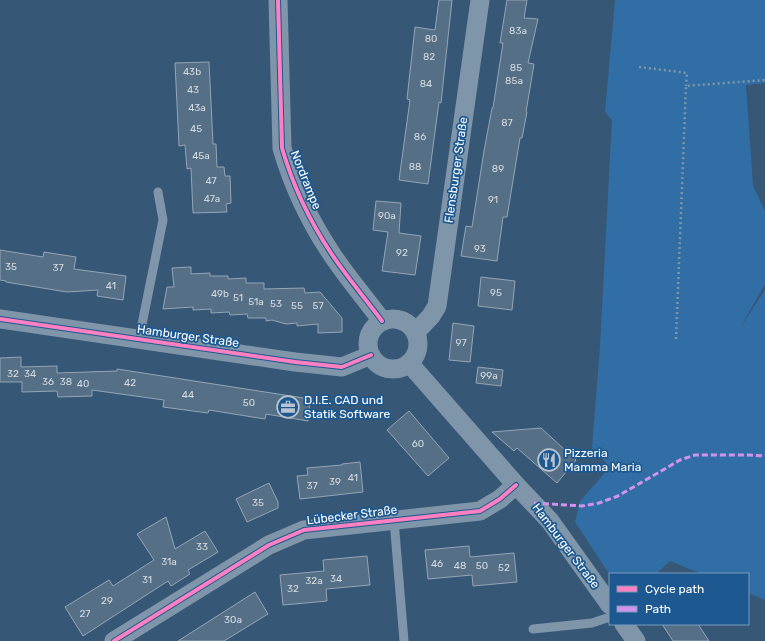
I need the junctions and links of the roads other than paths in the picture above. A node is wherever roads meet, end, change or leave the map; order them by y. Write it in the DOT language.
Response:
graph roads {
  1 [pos="278,0"];
  2 [pos="480,0"];
  3 [pos="158,192"];
  4 [pos="0,319"];
  5 [pos="382,320"];
  6 [pos="416,332"];
  7 [pos="139,340"];
  8 [pos="371,355"];
  9 [pos="409,363"];
  10 [pos="516,485"];
  11 [pos="394,520"];
  12 [pos="609,603"];
  13 [pos="609,617"];
  14 [pos="534,629"];
  15 [pos="114,641"];
  16 [pos="404,641"];
  1 -- 5 [label="street, Nordrampe"];
  2 -- 6 [label="street, Flensburger Straße"];
  3 -- 7 [label="lane"];
  4 -- 7 [label="street, Hamburger Straße"];
  5 -- 6 [label="street"];
  5 -- 8 [label="street"];
  6 -- 9 [label="street"];
  7 -- 8 [label="street, Hamburger Straße"];
  8 -- 9 [label="street"];
  9 -- 10 [label="street, Hamburger Straße"];
  10 -- 11 [label="street, Lübecker Straße"];
  10 -- 12 [label="street, Hamburger Straße"];
  11 -- 15 [label="street, Lübecker Straße"];
  11 -- 16 [label="lane"];
  13 -- 14 [label="lane"];
}
